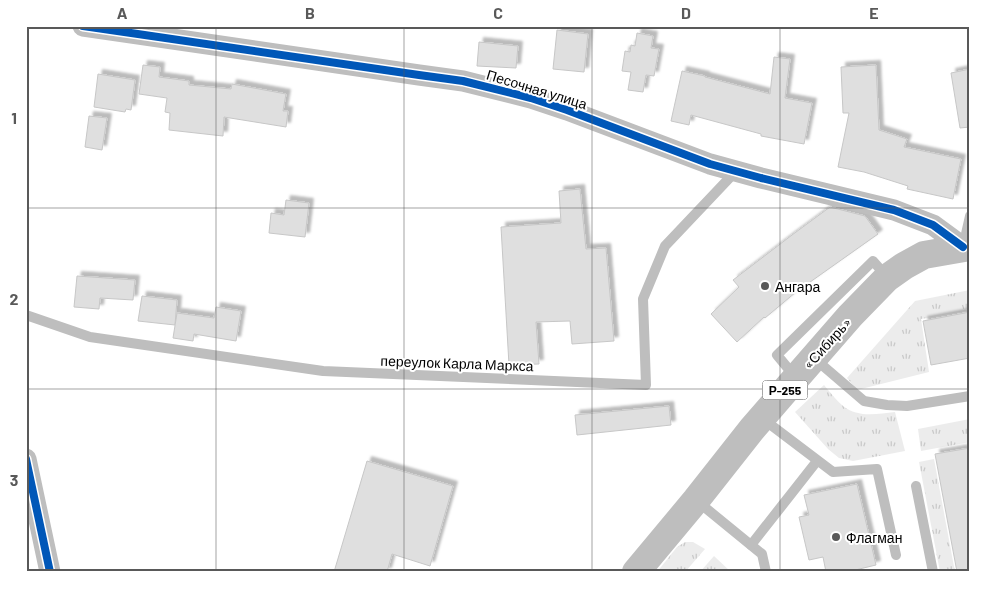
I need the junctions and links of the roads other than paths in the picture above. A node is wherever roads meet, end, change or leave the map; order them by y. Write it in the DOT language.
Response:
graph roads {
  1 [pos="83,26"];
  2 [pos="736,171"];
  3 [pos="970,216"];
  4 [pos="966,247"];
  5 [pos="887,278"];
  6 [pos="26,315"];
  7 [pos="814,357"];
  8 [pos="796,378"];
  9 [pos="970,396"];
  10 [pos="762,418"];
  11 [pos="26,459"];
  12 [pos="817,460"];
  13 [pos="916,486"];
  14 [pos="696,500"];
  15 [pos="750,545"];
  16 [pos="896,555"];
  17 [pos="50,572"];
  18 [pos="636,572"];
  19 [pos="766,572"];
  20 [pos="933,572"];
  1 -- 2 [label="street, Песочная улица"];
  2 -- 4 [label="street, Песочная улица"];
  2 -- 6 [label="lane, переулок Карла Маркса"];
  3 -- 4 [label="lane"];
  4 -- 5 [label="highway, «Сибирь» / Р-255"];
  5 -- 7 [label="highway, «Сибирь» / Р-255"];
  5 -- 8 [label="lane"];
  7 -- 8 [label="highway, «Сибирь» / Р-255"];
  7 -- 9 [label="lane"];
  8 -- 10 [label="highway, «Сибирь» / Р-255"];
  10 -- 12 [label="lane"];
  10 -- 14 [label="highway, «Сибирь» / Р-255"];
  11 -- 17 [label="street"];
  12 -- 15 [label="lane"];
  12 -- 16 [label="lane"];
  13 -- 20 [label="lane"];
  14 -- 15 [label="lane"];
  14 -- 18 [label="highway, «Сибирь» / Р-255"];
  15 -- 19 [label="lane"];
}
